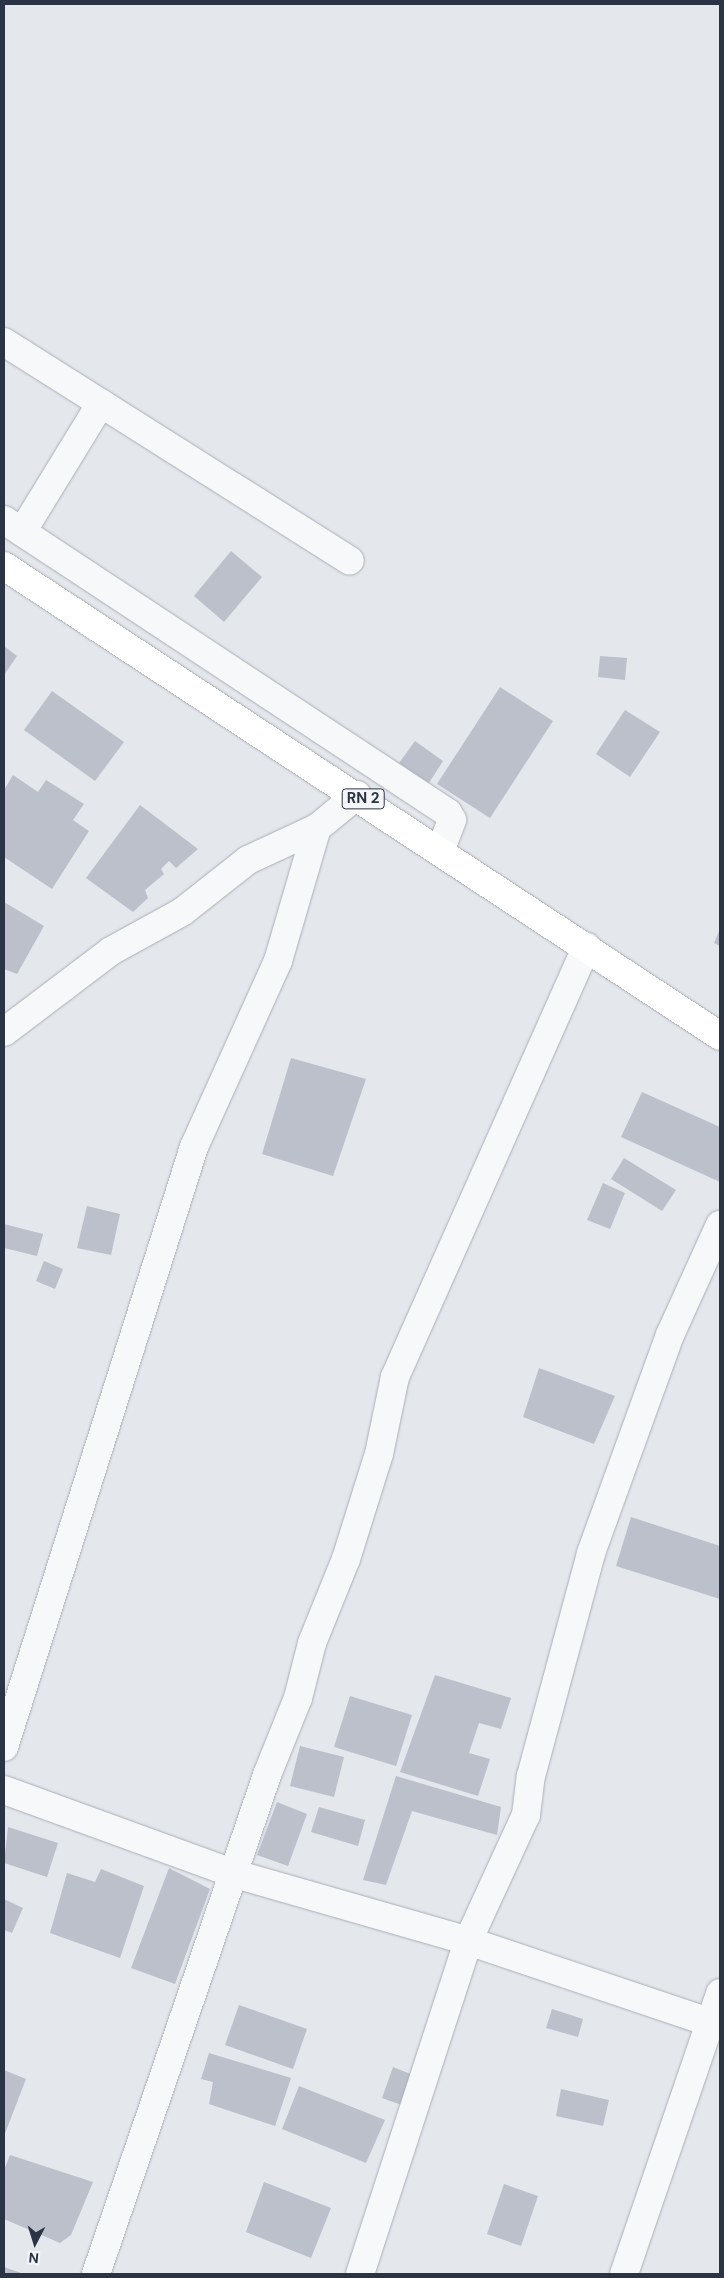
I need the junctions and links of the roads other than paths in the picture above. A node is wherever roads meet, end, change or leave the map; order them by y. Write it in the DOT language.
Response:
graph roads {
  1 [pos="4,342"];
  2 [pos="101,403"];
  3 [pos="13,526"];
  4 [pos="350,561"];
  5 [pos="4,566"];
  6 [pos="357,795"];
  7 [pos="316,828"];
  8 [pos="440,850"];
  9 [pos="586,947"];
  10 [pos="4,1032"];
  11 [pos="720,1036"];
  12 [pos="720,1225"];
  13 [pos="4,1747"];
  14 [pos="4,1790"];
  15 [pos="235,1874"];
  16 [pos="468,1941"];
  17 [pos="720,1993"];
  18 [pos="715,2024"];
  19 [pos="96,2274"];
  20 [pos="360,2274"];
  21 [pos="624,2274"];
  1 -- 2 [label="street"];
  2 -- 3 [label="street"];
  2 -- 4 [label="street"];
  3 -- 8 [label="street"];
  5 -- 6 [label="highway, RN 2"];
  6 -- 7 [label="street"];
  6 -- 8 [label="highway, RN 2"];
  7 -- 10 [label="street"];
  7 -- 13 [label="street"];
  8 -- 9 [label="highway, RN 2"];
  9 -- 11 [label="highway, RN 2"];
  9 -- 15 [label="street"];
  12 -- 16 [label="street"];
  14 -- 15 [label="street"];
  15 -- 16 [label="street"];
  15 -- 19 [label="street"];
  16 -- 18 [label="street"];
  16 -- 20 [label="street"];
  17 -- 18 [label="street"];
  18 -- 21 [label="street"];
}
